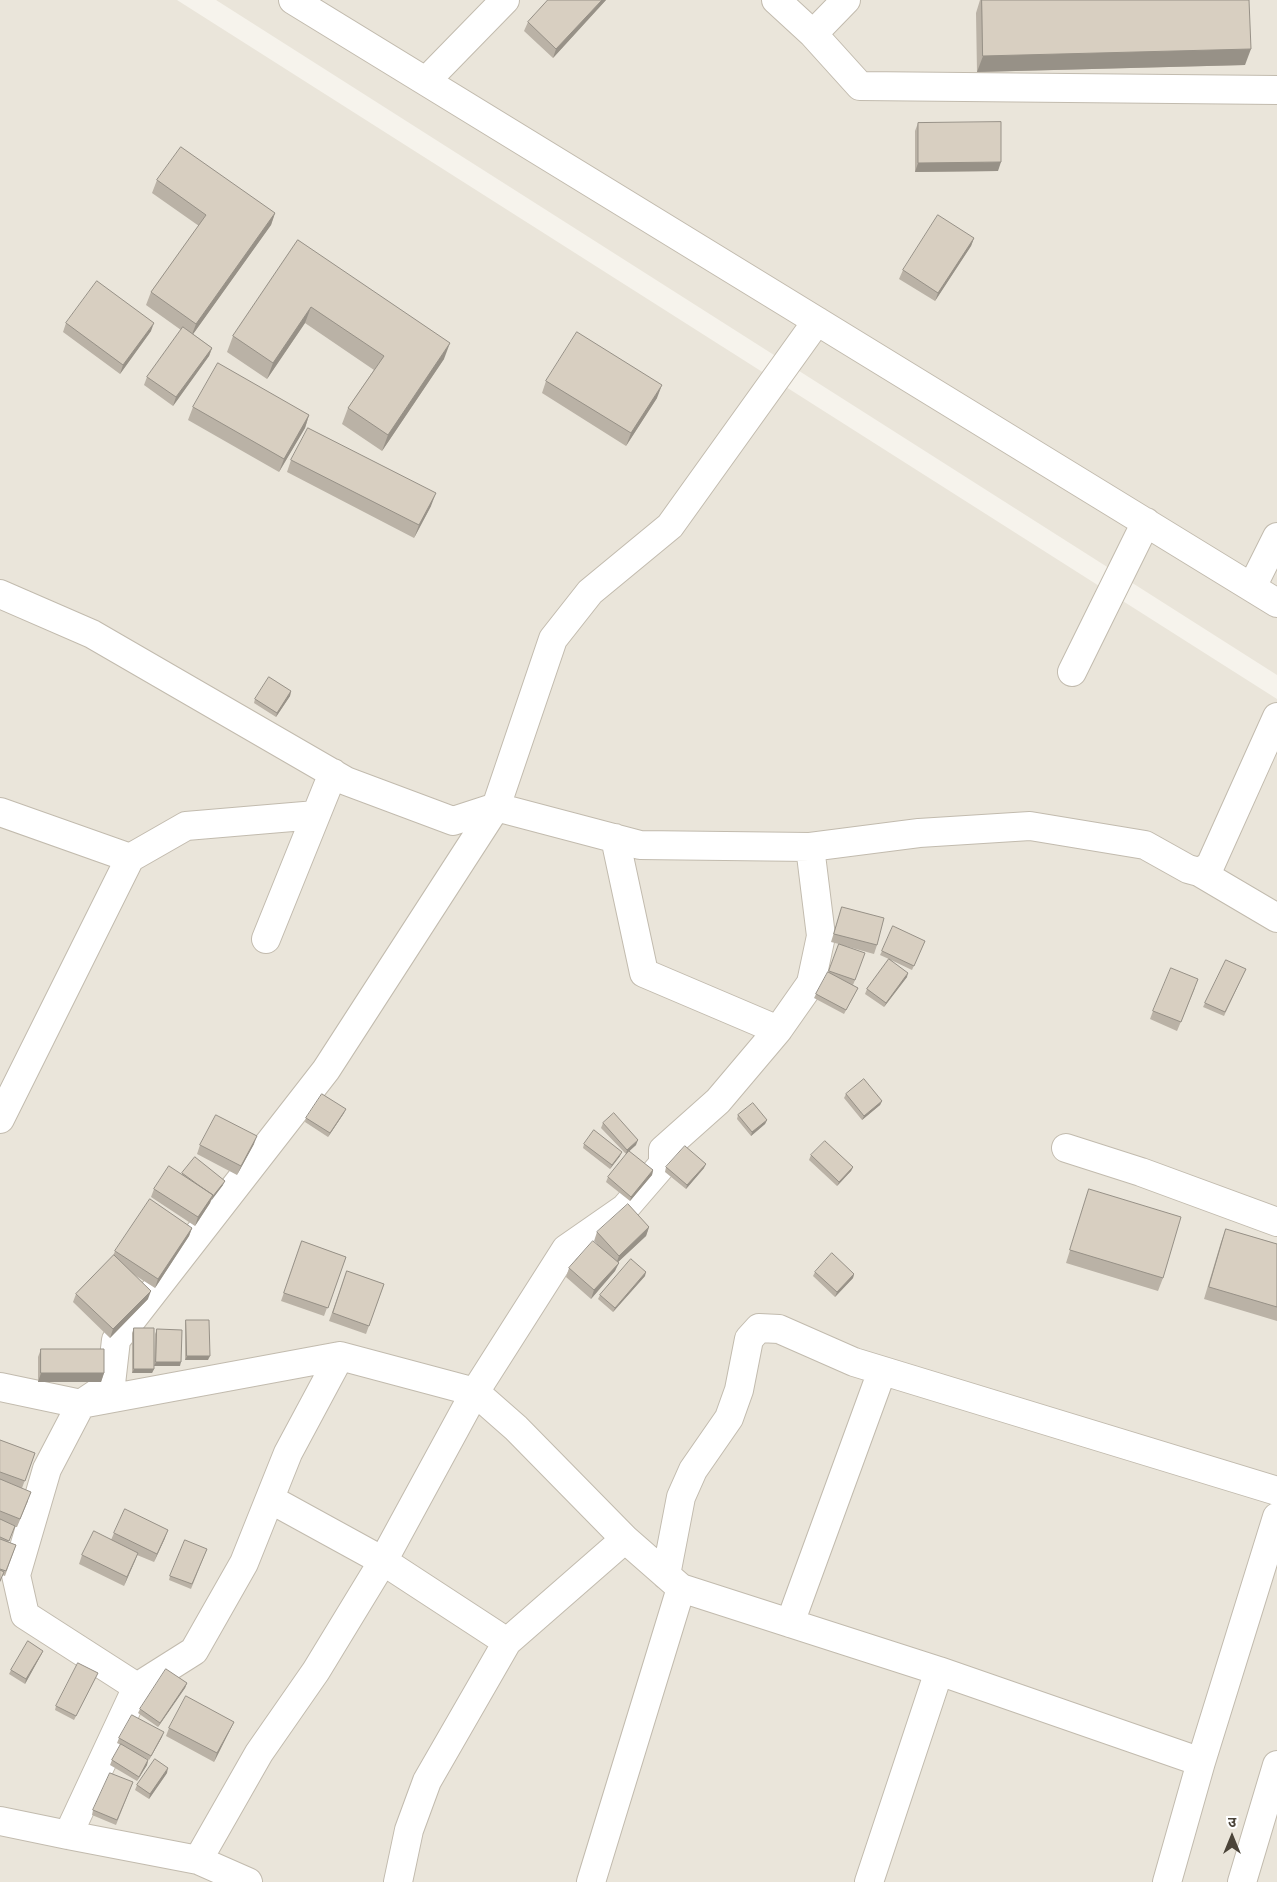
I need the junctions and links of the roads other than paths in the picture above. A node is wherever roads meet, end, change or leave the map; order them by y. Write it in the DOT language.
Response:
graph roads {
  1 [pos="293,0"];
  2 [pos="505,0"];
  3 [pos="776,0"];
  4 [pos="846,0"];
  5 [pos="813,34"];
  6 [pos="426,81"];
  7 [pos="1277,90"];
  8 [pos="817,321"];
  9 [pos="1146,522"];
  10 [pos="1277,537"];
  11 [pos="1252,587"];
  12 [pos="0,594"];
  13 [pos="1277,603"];
  14 [pos="1072,672"];
  15 [pos="1277,717"];
  16 [pos="333,773"];
  17 [pos="496,807"];
  18 [pos="0,812"];
  19 [pos="316,815"];
  20 [pos="615,838"];
  21 [pos="810,847"];
  22 [pos="130,858"];
  23 [pos="1199,872"];
  24 [pos="1277,918"];
  25 [pos="266,939"];
  26 [pos="778,1030"];
  27 [pos="5,1109"];
  28 [pos="1066,1148"];
  29 [pos="1277,1222"];
  30 [pos="340,1356"];
  31 [pos="882,1371"];
  32 [pos="0,1387"];
  33 [pos="475,1392"];
  34 [pos="81,1404"];
  35 [pos="1277,1491"];
  36 [pos="270,1499"];
  37 [pos="1277,1517"];
  38 [pos="625,1539"];
  39 [pos="395,1569"];
  40 [pos="673,1581"];
  41 [pos="790,1623"];
  42 [pos="508,1642"];
  43 [pos="939,1671"];
  44 [pos="137,1687"];
  45 [pos="1201,1762"];
  46 [pos="1277,1765"];
  47 [pos="8,1822"];
  48 [pos="68,1835"];
  49 [pos="207,1864"];
  50 [pos="245,1881"];
  51 [pos="398,1882"];
  52 [pos="591,1882"];
  53 [pos="869,1882"];
  54 [pos="1167,1882"];
  55 [pos="1242,1882"];
  1 -- 6 [label="street"];
  2 -- 6 [label="street"];
  3 -- 5 [label="street"];
  4 -- 5 [label="street"];
  5 -- 7 [label="street"];
  6 -- 8 [label="street"];
  8 -- 9 [label="street"];
  8 -- 17 [label="street"];
  9 -- 11 [label="street"];
  9 -- 14 [label="street"];
  10 -- 11 [label="street"];
  11 -- 13 [label="street"];
  12 -- 16 [label="street"];
  15 -- 23 [label="street"];
  16 -- 17 [label="street"];
  16 -- 19 [label="street"];
  17 -- 20 [label="street"];
  17 -- 34 [label="street"];
  18 -- 22 [label="street"];
  19 -- 22 [label="street"];
  19 -- 25 [label="street"];
  20 -- 21 [label="street"];
  20 -- 26 [label="street"];
  21 -- 23 [label="street"];
  21 -- 26 [label="street"];
  22 -- 27 [label="street"];
  23 -- 24 [label="street"];
  26 -- 33 [label="street"];
  28 -- 29 [label="street"];
  30 -- 33 [label="street"];
  30 -- 34 [label="street"];
  30 -- 36 [label="street"];
  31 -- 35 [label="street"];
  31 -- 40 [label="street"];
  31 -- 41 [label="street"];
  32 -- 34 [label="street"];
  33 -- 38 [label="street"];
  33 -- 39 [label="street"];
  34 -- 44 [label="street"];
  36 -- 39 [label="street"];
  36 -- 44 [label="street"];
  37 -- 45 [label="street"];
  38 -- 40 [label="street"];
  38 -- 42 [label="street"];
  39 -- 42 [label="street"];
  39 -- 49 [label="street"];
  40 -- 41 [label="street"];
  40 -- 52 [label="street"];
  41 -- 43 [label="street"];
  42 -- 51 [label="street"];
  43 -- 45 [label="street"];
  43 -- 53 [label="street"];
  44 -- 48 [label="street"];
  45 -- 54 [label="street"];
  46 -- 55 [label="street"];
  47 -- 48 [label="street"];
  48 -- 49 [label="street"];
  49 -- 50 [label="street"];
}
